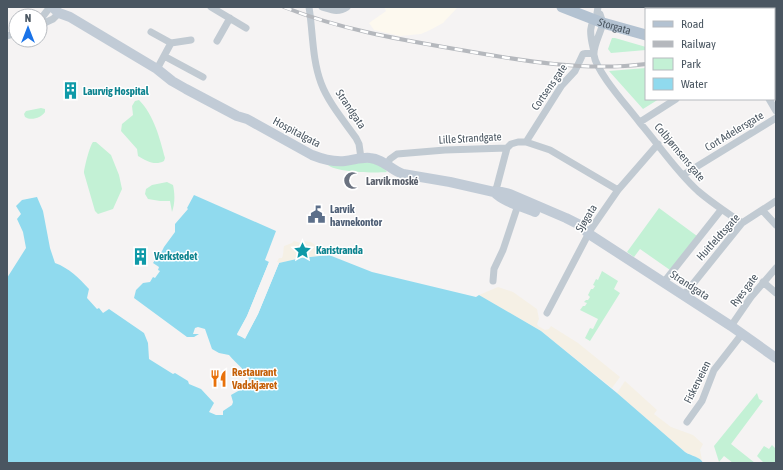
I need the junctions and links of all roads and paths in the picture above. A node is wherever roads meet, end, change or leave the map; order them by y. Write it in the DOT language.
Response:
graph roads {
  1 [pos="211,7"];
  2 [pos="309,7"];
  3 [pos="322,7"];
  4 [pos="347,7"];
  5 [pos="562,7"];
  6 [pos="577,7"];
  7 [pos="54,9"];
  8 [pos="598,15"];
  9 [pos="230,18"];
  10 [pos="48,22"];
  11 [pos="246,28"];
  12 [pos="645,29"];
  13 [pos="151,32"];
  14 [pos="645,35"];
  15 [pos="191,40"];
  16 [pos="217,41"];
  17 [pos="171,43"];
  18 [pos="594,52"];
  19 [pos="164,56"];
  20 [pos="158,69"];
  21 [pos="203,78"];
  22 [pos="674,100"];
  23 [pos="770,100"];
  24 [pos="776,111"];
  25 [pos="776,118"];
  26 [pos="640,122"];
  27 [pos="526,142"];
  28 [pos="658,144"];
  29 [pos="507,148"];
  30 [pos="361,158"];
  31 [pos="387,164"];
  32 [pos="683,175"];
  33 [pos="618,190"];
  34 [pos="494,192"];
  35 [pos="776,201"];
  36 [pos="519,202"];
  37 [pos="721,210"];
  38 [pos="762,210"];
  39 [pos="742,223"];
  40 [pos="776,225"];
  41 [pos="589,234"];
  42 [pos="776,268"];
  43 [pos="493,281"];
  44 [pos="664,282"];
  45 [pos="763,282"];
  46 [pos="776,293"];
  47 [pos="684,295"];
  48 [pos="547,313"];
  49 [pos="731,326"];
  50 [pos="742,334"];
  51 [pos="776,358"];
  52 [pos="687,422"];
  1 -- 9 [label="street"];
  2 -- 30 [label="street, Strandgata"];
  3 -- 4 [label="street"];
  5 -- 8 [label="main road, Storgata"];
  6 -- 8 [label="main road, Storgata"];
  7 -- 10 [label="street"];
  7 -- 20 [label="main road, Hospitalgata"];
  8 -- 12 [label="main road, Storgata"];
  8 -- 14 [label="main road, Storgata"];
  8 -- 18 [label="street"];
  8 -- 18 [label="street"];
  9 -- 11 [label="street"];
  9 -- 16 [label="street"];
  13 -- 17 [label="street"];
  15 -- 17 [label="street"];
  17 -- 19 [label="street"];
  18 -- 26 [label="street, Colbjørnsens gate"];
  18 -- 27 [label="street, Cortsens gate"];
  19 -- 20 [label="street"];
  19 -- 21 [label="street"];
  20 -- 30 [label="main road, Hospitalgata"];
  22 -- 26 [label="street"];
  23 -- 24 [label="street"];
  25 -- 32 [label="street, Cort Adelersgate"];
  26 -- 28 [label="street, Colbjørnsens gate"];
  27 -- 29 [label="street, Lille Strandgate"];
  27 -- 33 [label="street"];
  28 -- 32 [label="street, Colbjørnsens gate"];
  28 -- 33 [label="street, Sjøgata"];
  29 -- 31 [label="street, Lille Strandgate"];
  29 -- 34 [label="street"];
  30 -- 31 [label="main road, Strandgata"];
  31 -- 34 [label="main road, Strandgata"];
  32 -- 37 [label="street, Colbjørnsens gate"];
  33 -- 41 [label="street, Sjøgata"];
  34 -- 36 [label="main road, Strandgata"];
  35 -- 38 [label="street, Huitfeldtsgate"];
  36 -- 41 [label="main road, Strandgata"];
  36 -- 43 [label="street"];
  37 -- 39 [label="street, Colbjørnsens gate"];
  37 -- 44 [label="street"];
  38 -- 39 [label="street, Huitfeldtsgate"];
  38 -- 40 [label="street"];
  39 -- 47 [label="street, Huitfeldtsgate"];
  41 -- 44 [label="main road, Strandgata"];
  41 -- 48 [label="street, Sjøgata"];
  42 -- 45 [label="street, Ryes gate"];
  44 -- 47 [label="main road, Strandgata"];
  45 -- 46 [label="street"];
  45 -- 49 [label="street, Ryes gate"];
  47 -- 49 [label="main road, Strandgata"];
  49 -- 50 [label="main road, Strandgata"];
  50 -- 51 [label="main road, Strandgata"];
  50 -- 52 [label="street, Fiskerveien"];
}
